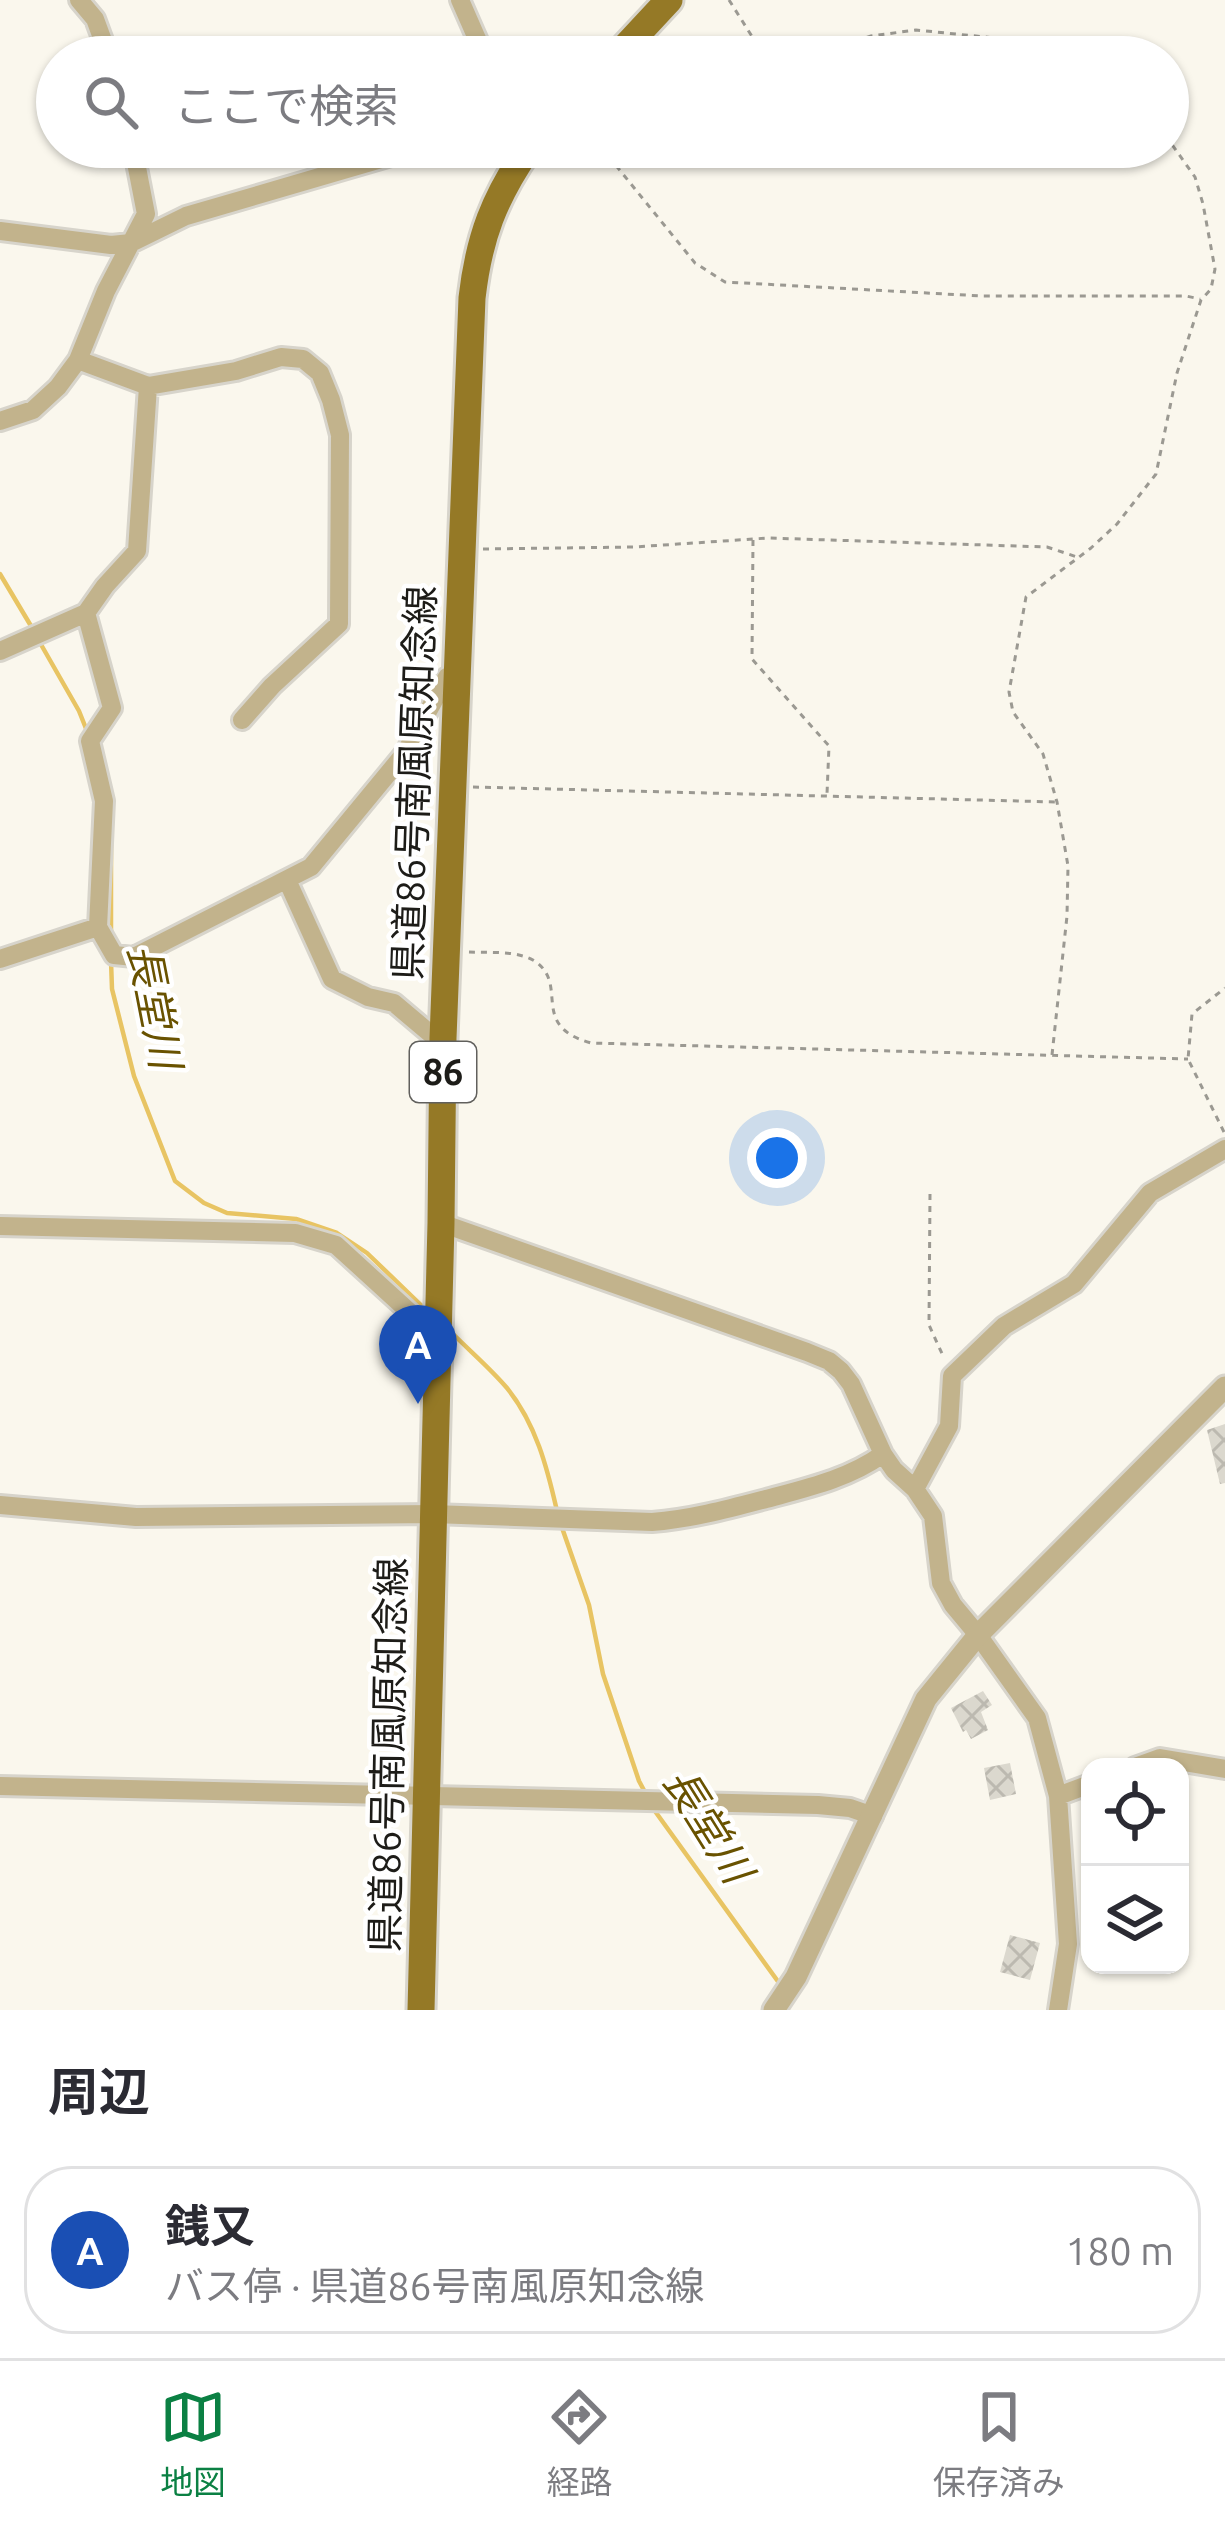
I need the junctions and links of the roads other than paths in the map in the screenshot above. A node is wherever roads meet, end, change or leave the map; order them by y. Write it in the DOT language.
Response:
graph roads {
  1 [pos="79,0"];
  2 [pos="460,0"];
  3 [pos="669,0"];
  4 [pos="101,36"];
  5 [pos="476,36"];
  6 [pos="636,36"];
  7 [pos="137,168"];
  8 [pos="350,168"];
  9 [pos="516,168"];
  10 [pos="0,231"];
  11 [pos="131,243"];
  12 [pos="78,360"];
  13 [pos="148,386"];
  14 [pos="0,421"];
  15 [pos="86,613"];
  16 [pos="0,651"];
  17 [pos="458,673"];
  18 [pos="242,720"];
  19 [pos="286,880"];
  20 [pos="98,927"];
  21 [pos="0,958"];
  22 [pos="443,1038"];
  23 [pos="1225,1149"];
  24 [pos="441,1223"];
  25 [pos="0,1226"];
  26 [pos="437,1333"];
  27 [pos="1225,1387"];
  28 [pos="883,1454"];
  29 [pos="915,1489"];
  30 [pos="0,1505"];
  31 [pos="433,1514"];
  32 [pos="978,1635"];
  33 [pos="1189,1763"];
  34 [pos="1225,1769"];
  35 [pos="0,1786"];
  36 [pos="1081,1787"];
  37 [pos="426,1795"];
  38 [pos="1058,1796"];
  39 [pos="873,1816"];
  40 [pos="421,2010"];
  41 [pos="774,2010"];
  42 [pos="1058,2010"];
  1 -- 4 [label="street"];
  2 -- 5 [label="street"];
  3 -- 6 [label="main road"];
  7 -- 11 [label="street"];
  8 -- 11 [label="street"];
  9 -- 17 [label="main road, 県道86号南風原知念線 / 86"];
  10 -- 11 [label="street"];
  11 -- 12 [label="street"];
  12 -- 13 [label="street"];
  12 -- 14 [label="street"];
  13 -- 15 [label="street"];
  13 -- 18 [label="street"];
  15 -- 16 [label="street"];
  15 -- 20 [label="street"];
  17 -- 19 [label="street"];
  17 -- 22 [label="main road, 県道86号南風原知念線 / 86"];
  19 -- 20 [label="street"];
  19 -- 22 [label="street"];
  20 -- 21 [label="street"];
  22 -- 24 [label="main road, 県道86号南風原知念線 / 86"];
  23 -- 29 [label="street"];
  24 -- 26 [label="main road, 県道86号南風原知念線 / 86"];
  24 -- 28 [label="street"];
  25 -- 26 [label="street"];
  26 -- 31 [label="main road, 県道86号南風原知念線 / 86"];
  27 -- 32 [label="street"];
  28 -- 29 [label="street"];
  28 -- 31 [label="street"];
  29 -- 32 [label="street"];
  30 -- 31 [label="street"];
  31 -- 37 [label="main road, 県道86号南風原知念線 / 86"];
  32 -- 38 [label="street"];
  32 -- 39 [label="street"];
  33 -- 34 [label="street"];
  35 -- 37 [label="street"];
  36 -- 38 [label="street"];
  37 -- 39 [label="street"];
  37 -- 40 [label="main road, 県道86号南風原知念線 / 86"];
  38 -- 42 [label="street"];
  39 -- 41 [label="street"];
}
